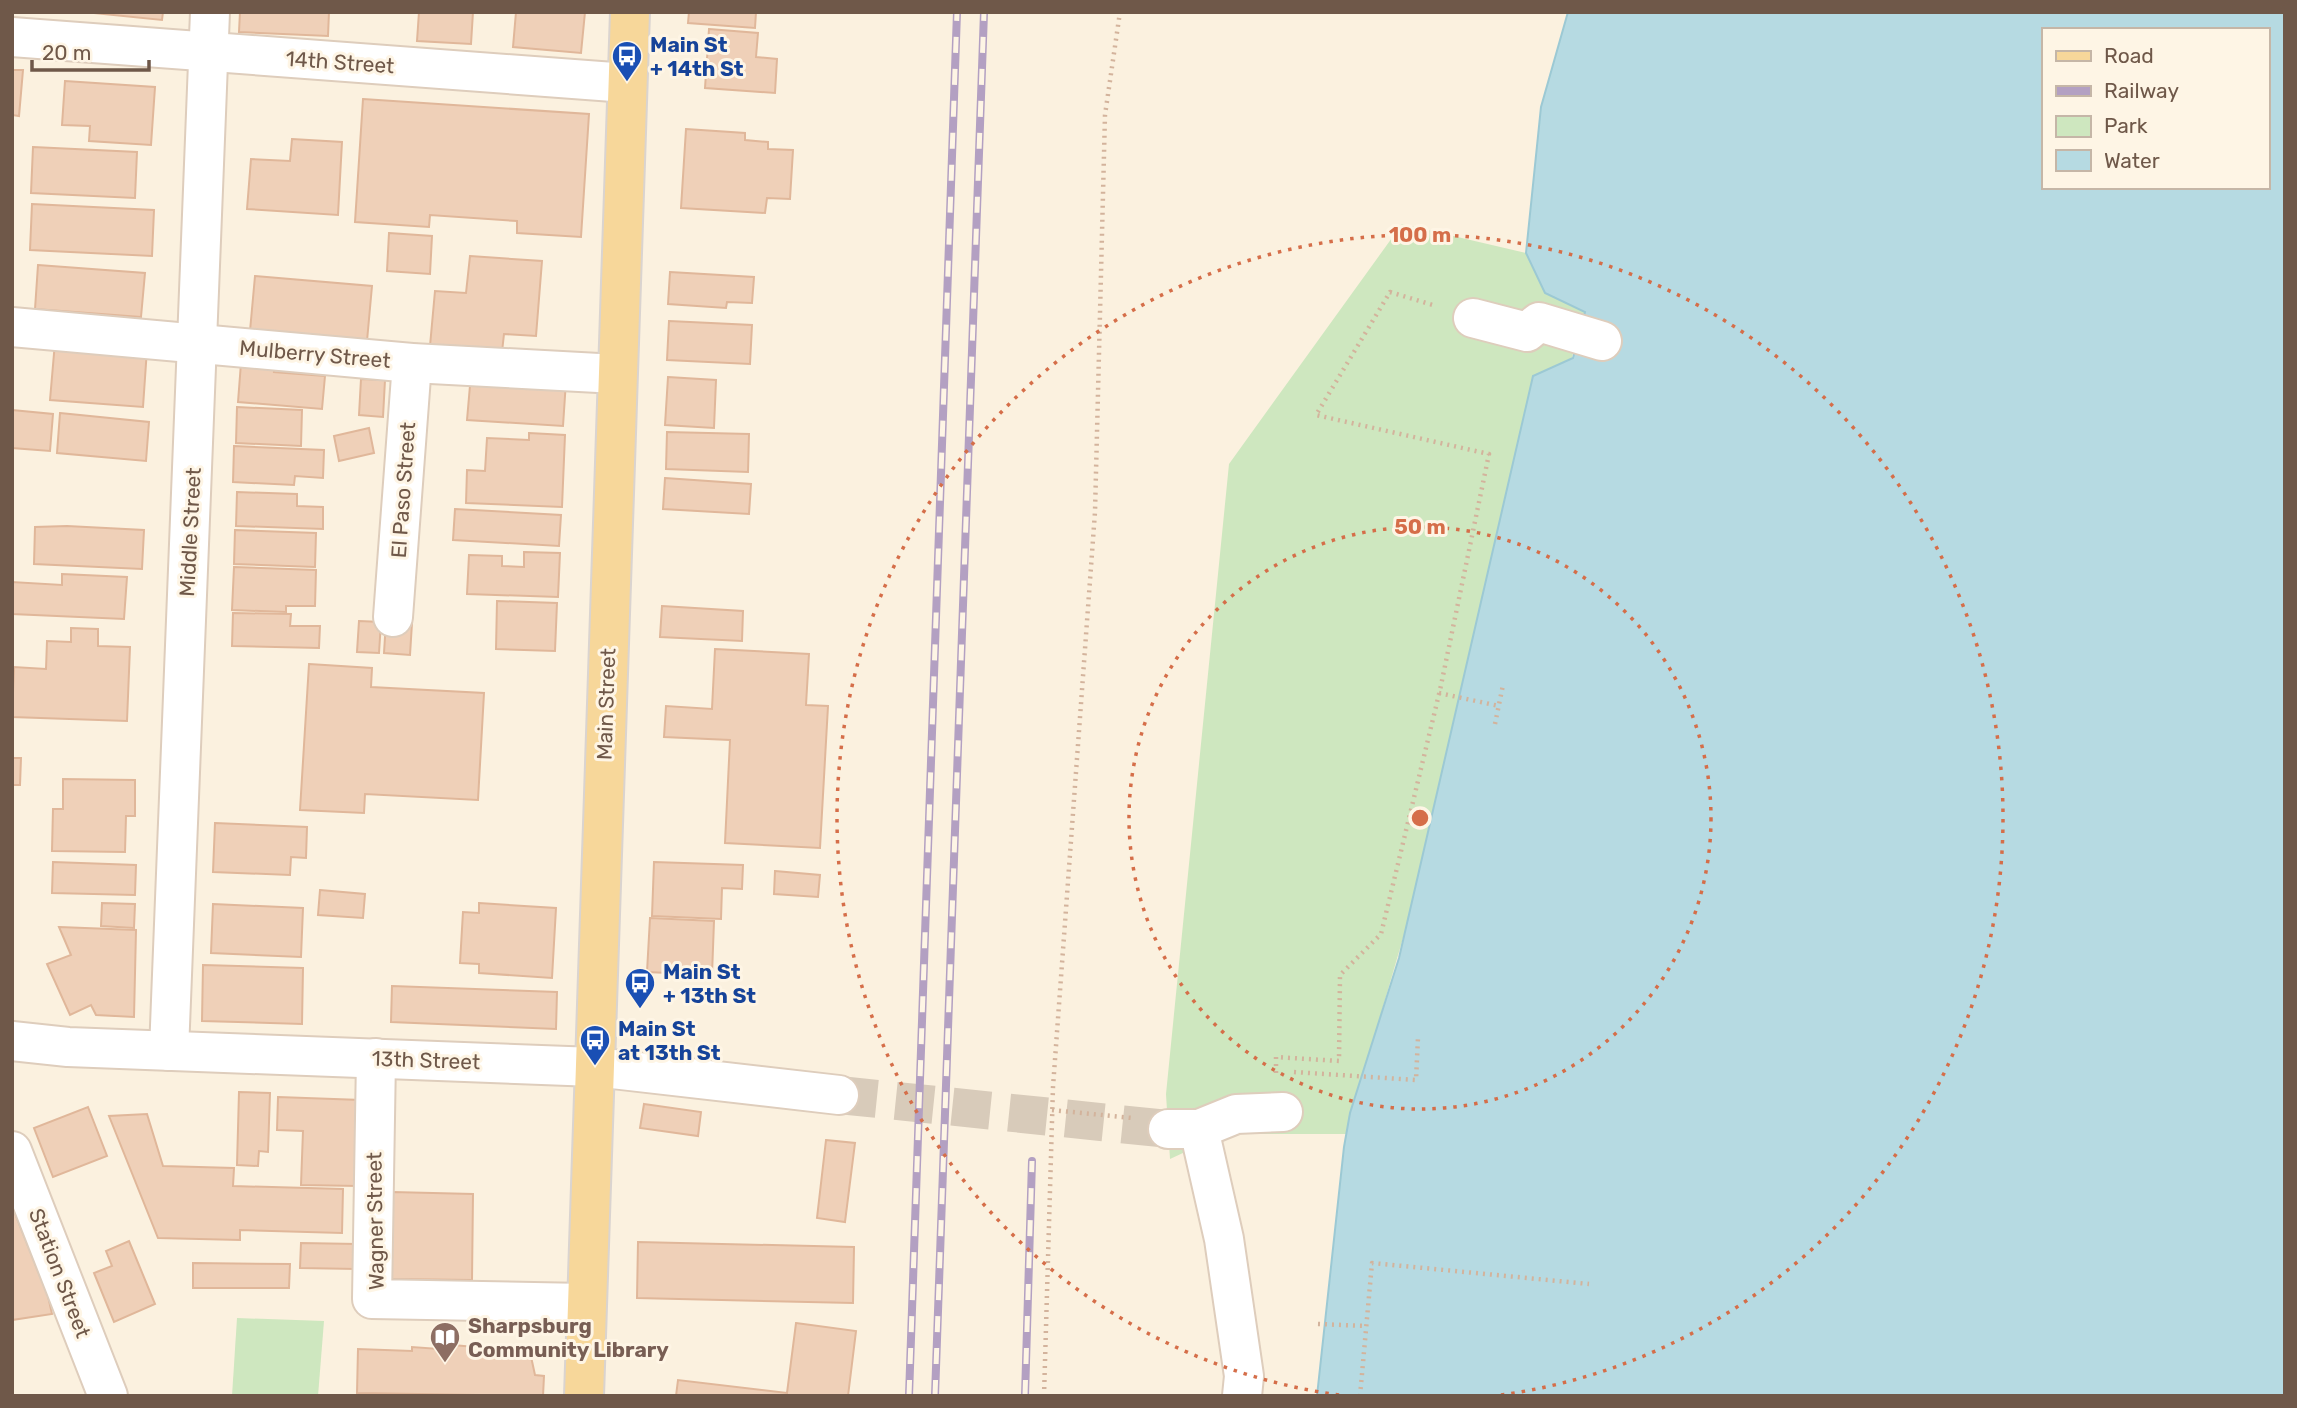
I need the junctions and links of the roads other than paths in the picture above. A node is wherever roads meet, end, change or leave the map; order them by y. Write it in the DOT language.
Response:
graph roads {
  1 [pos="211,12"];
  2 [pos="630,12"];
  3 [pos="12,37"];
  4 [pos="210,53"];
  5 [pos="627,83"];
  6 [pos="1474,318"];
  7 [pos="12,327"];
  8 [pos="1602,341"];
  9 [pos="199,344"];
  10 [pos="412,363"];
  11 [pos="617,374"];
  12 [pos="393,617"];
  13 [pos="12,1041"];
  14 [pos="169,1051"];
  15 [pos="376,1058"];
  16 [pos="595,1067"];
  17 [pos="839,1095"];
  18 [pos="1278,1113"];
  19 [pos="12,1151"];
  20 [pos="586,1304"];
  21 [pos="108,1396"];
  22 [pos="584,1396"];
  23 [pos="1242,1396"];
  1 -- 4 [label="street, Middle Street"];
  2 -- 5 [label="main road, Main Street"];
  3 -- 4 [label="street, 14th Street"];
  4 -- 5 [label="street, 14th Street"];
  4 -- 9 [label="street, Middle Street"];
  5 -- 11 [label="main road, Main Street"];
  6 -- 8 [label="street"];
  7 -- 9 [label="street, Mulberry Street"];
  9 -- 10 [label="street, Mulberry Street"];
  9 -- 14 [label="street, Middle Street"];
  10 -- 11 [label="street, Mulberry Street"];
  10 -- 12 [label="street, El Paso Street"];
  11 -- 16 [label="main road, Main Street"];
  13 -- 14 [label="street, 13th Street"];
  14 -- 15 [label="street, 13th Street"];
  15 -- 16 [label="street, 13th Street"];
  15 -- 20 [label="street, Wagner Street"];
  16 -- 17 [label="street, 13th Street"];
  16 -- 20 [label="main road, Main Street"];
  18 -- 23 [label="street"];
  19 -- 21 [label="street, Station Street"];
  20 -- 22 [label="main road, Main Street"];
}
